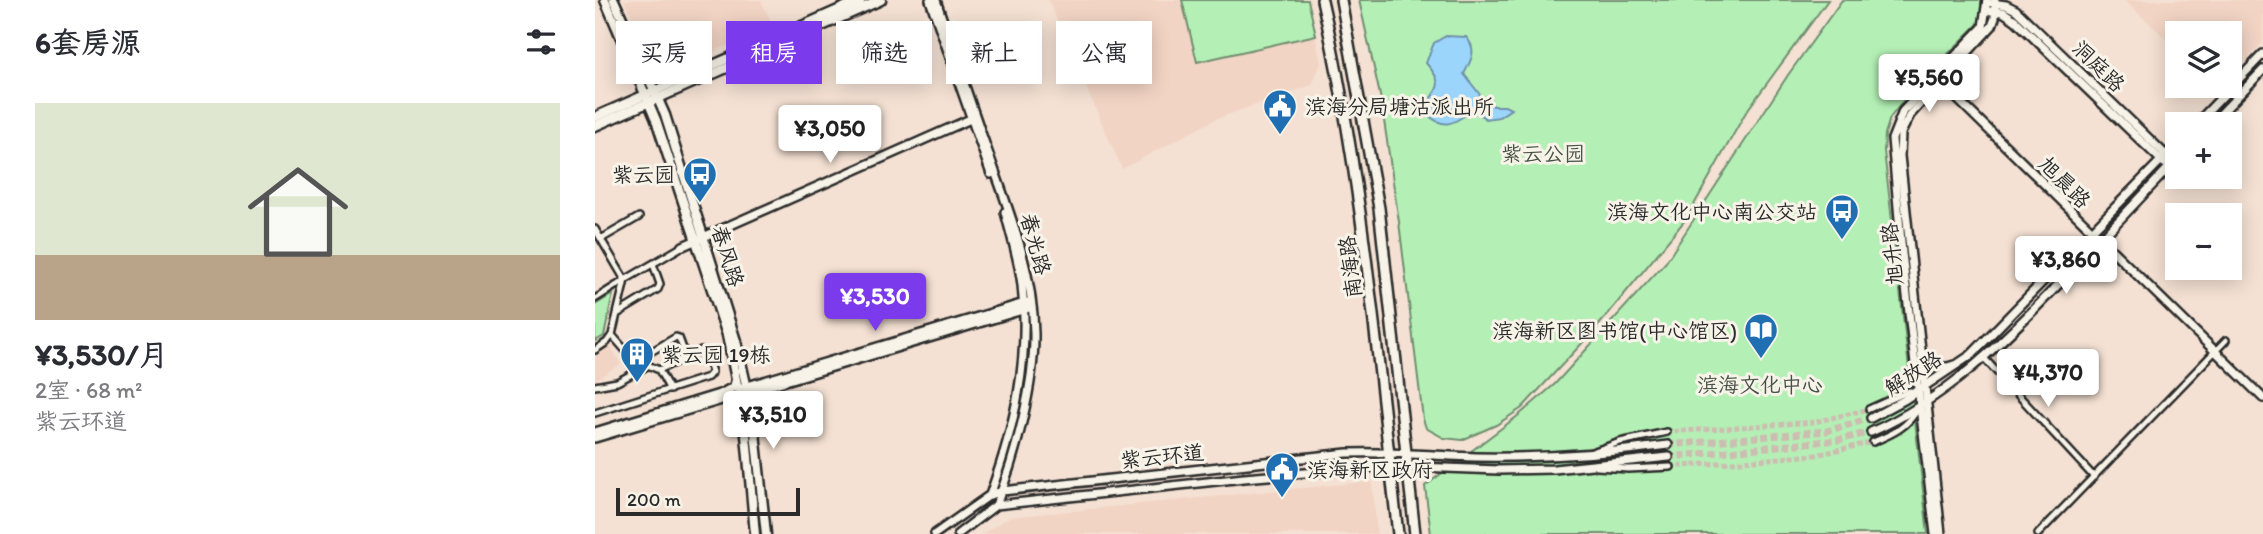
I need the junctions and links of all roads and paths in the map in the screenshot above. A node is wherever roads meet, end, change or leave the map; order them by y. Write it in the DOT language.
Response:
graph roads {
  1 [pos="605,0"];
  2 [pos="614,0"];
  3 [pos="861,0"];
  4 [pos="881,0"];
  5 [pos="930,0"];
  6 [pos="936,0"];
  7 [pos="1322,0"];
  8 [pos="1341,0"];
  9 [pos="1991,5"];
  10 [pos="622,21"];
  11 [pos="616,22"];
  12 [pos="2263,54"];
  13 [pos="2263,70"];
  14 [pos="1937,80"];
  15 [pos="642,84"];
  16 [pos="647,84"];
  17 [pos="676,86"];
  18 [pos="653,96"];
  19 [pos="633,105"];
  20 [pos="2207,112"];
  21 [pos="2223,112"];
  22 [pos="665,115"];
  23 [pos="595,117"];
  24 [pos="973,118"];
  25 [pos="595,126"];
  26 [pos="2163,158"];
  27 [pos="2165,172"];
  28 [pos="639,217"];
  29 [pos="595,229"];
  30 [pos="2092,233"];
  31 [pos="700,238"];
  32 [pos="601,239"];
  33 [pos="2100,241"];
  34 [pos="684,246"];
  35 [pos="653,264"];
  36 [pos="625,280"];
  37 [pos="595,299"];
  38 [pos="1028,305"];
  39 [pos="617,314"];
  40 [pos="612,335"];
  41 [pos="2226,340"];
  42 [pos="1920,348"];
  43 [pos="595,350"];
  44 [pos="2214,351"];
  45 [pos="686,357"];
  46 [pos="1984,358"];
  47 [pos="637,360"];
  48 [pos="1961,362"];
  49 [pos="649,365"];
  50 [pos="659,370"];
  51 [pos="740,376"];
  52 [pos="595,386"];
  53 [pos="742,389"];
  54 [pos="1921,389"];
  55 [pos="670,390"];
  56 [pos="725,396"];
  57 [pos="2263,398"];
  58 [pos="1924,403"];
  59 [pos="595,413"];
  60 [pos="1870,414"];
  61 [pos="595,432"];
  62 [pos="1667,432"];
  63 [pos="1871,432"];
  64 [pos="595,438"];
  65 [pos="1873,442"];
  66 [pos="1668,445"];
  67 [pos="1388,452"];
  68 [pos="1406,452"];
  69 [pos="1587,454"];
  70 [pos="1669,457"];
  71 [pos="1390,466"];
  72 [pos="1407,466"];
  73 [pos="1590,467"];
  74 [pos="1671,467"];
  75 [pos="2094,477"];
  76 [pos="1002,491"];
  77 [pos="990,495"];
  78 [pos="996,505"];
  79 [pos="1414,532"];
  80 [pos="1398,533"];
  81 [pos="755,534"];
  82 [pos="766,534"];
  83 [pos="935,534"];
  84 [pos="958,534"];
  85 [pos="1935,534"];
  86 [pos="1941,534"];
  87 [pos="2039,534"];
  1 -- 11 [label="main road, 春风路"];
  2 -- 10 [label="main road, 春风路"];
  3 -- 17 [label="main road"];
  4 -- 17 [label="main road"];
  5 -- 24 [label="street, 春光路"];
  6 -- 24 [label="street, 春光路"];
  7 -- 67 [label="highway, 南海路"];
  8 -- 68 [label="highway, 南海路"];
  9 -- 14 [label="street, 旭升路"];
  9 -- 26 [label="street, 洞庭路"];
  12 -- 20 [label="street"];
  13 -- 21 [label="street"];
  14 -- 30 [label="street, 旭晨路"];
  14 -- 42 [label="street, 旭升路"];
  14 -- 54 [label="street, 旭升路"];
  15 -- 19 [label="main road"];
  16 -- 18 [label="main road, 春风路"];
  17 -- 18 [label="main road"];
  17 -- 22 [label="main road"];
  18 -- 19 [label="main road"];
  18 -- 22 [label="main road, 春风路"];
  18 -- 31 [label="main road, 春风路"];
  19 -- 23 [label="main road"];
  19 -- 25 [label="main road"];
  22 -- 31 [label="main road, 春风路"];
  24 -- 31 [label="street"];
  24 -- 38 [label="street, 春光路"];
  26 -- 30 [label="street, 解放路"];
  27 -- 33 [label="street, 解放路"];
  28 -- 32 [label="street"];
  29 -- 32 [label="street"];
  30 -- 33 [label="street, 旭晨路"];
  30 -- 48 [label="street, 解放路"];
  31 -- 34 [label="street"];
  31 -- 51 [label="main road, 春风路"];
  32 -- 36 [label="street"];
  33 -- 44 [label="street, 旭晨路"];
  33 -- 46 [label="street, 解放路"];
  34 -- 35 [label="street"];
  35 -- 36 [label="street"];
  35 -- 39 [label="street"];
  36 -- 37 [label="street"];
  36 -- 39 [label="street"];
  38 -- 53 [label="street"];
  38 -- 76 [label="street, 春光路"];
  38 -- 77 [label="street, 春光路"];
  39 -- 40 [label="street"];
  40 -- 43 [label="street"];
  40 -- 47 [label="street"];
  41 -- 44 [label="street"];
  42 -- 48 [label="street"];
  42 -- 54 [label="street, 旭升路"];
  44 -- 57 [label="street, 旭晨路"];
  44 -- 75 [label="street"];
  45 -- 47 [label="street"];
  45 -- 50 [label="street"];
  45 -- 55 [label="street"];
  46 -- 58 [label="street, 解放路"];
  46 -- 75 [label="street"];
  47 -- 49 [label="street"];
  48 -- 54 [label="street, 解放路"];
  49 -- 50 [label="street"];
  49 -- 52 [label="street"];
  50 -- 55 [label="street"];
  51 -- 53 [label="main road, 春风路"];
  51 -- 56 [label="main road"];
  53 -- 56 [label="street"];
  53 -- 81 [label="main road, 春风路"];
  53 -- 82 [label="main road, 春风路"];
  54 -- 58 [label="street, 旭升路"];
  54 -- 60 [label="street, 解放路"];
  55 -- 59 [label="street"];
  56 -- 61 [label="street"];
  56 -- 64 [label="street"];
  58 -- 63 [label="street, 解放路"];
  58 -- 65 [label="street"];
  58 -- 85 [label="street, 旭升路"];
  58 -- 86 [label="street, 旭升路"];
  62 -- 69 [label="street"];
  66 -- 69 [label="street"];
  67 -- 68 [label="street, 紫云环道"];
  67 -- 71 [label="highway, 南海路"];
  67 -- 76 [label="street, 紫云环道"];
  68 -- 69 [label="street"];
  68 -- 72 [label="highway, 南海路"];
  70 -- 73 [label="street"];
  71 -- 72 [label="street"];
  71 -- 78 [label="street, 紫云环道"];
  71 -- 80 [label="highway, 南海路"];
  72 -- 73 [label="street"];
  72 -- 79 [label="highway, 南海路"];
  73 -- 74 [label="street"];
  75 -- 87 [label="street"];
  76 -- 77 [label="street, 紫云环道"];
  76 -- 78 [label="street, 春光路"];
  77 -- 83 [label="street, 紫云环道"];
  78 -- 84 [label="street"];
}
